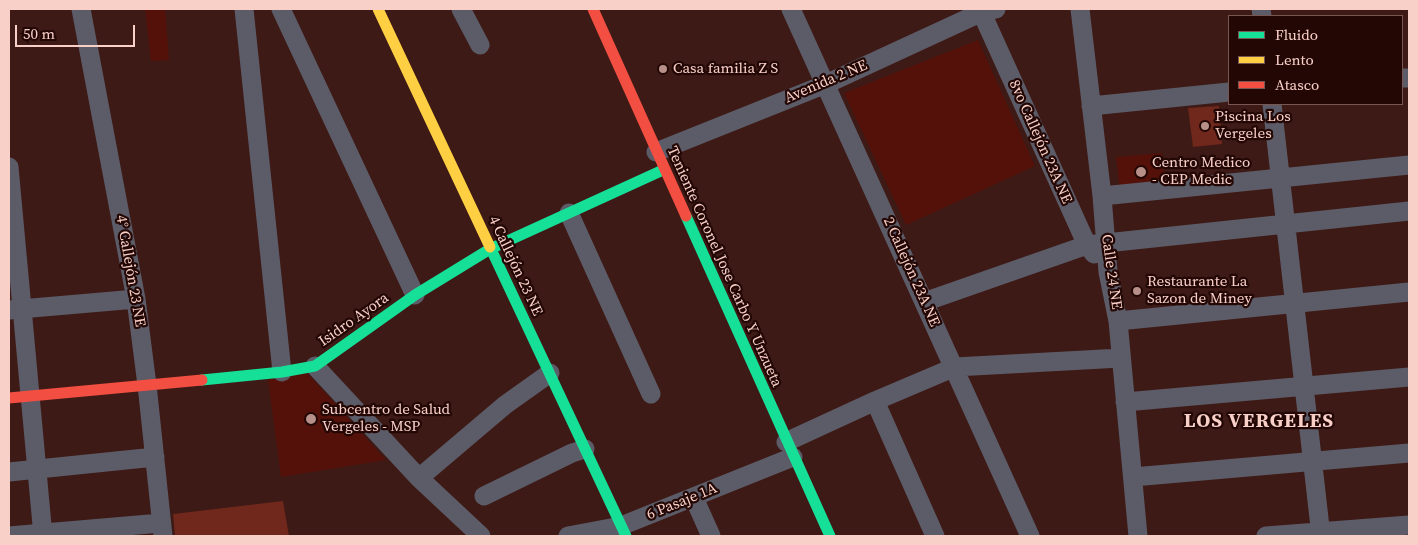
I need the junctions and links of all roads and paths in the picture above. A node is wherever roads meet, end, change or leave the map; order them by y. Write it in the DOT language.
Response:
graph roads {
  1 [pos="81,9"];
  2 [pos="244,9"];
  3 [pos="281,9"];
  4 [pos="378,9"];
  5 [pos="461,9"];
  6 [pos="593,9"];
  7 [pos="791,9"];
  8 [pos="1080,9"];
  9 [pos="986,10"];
  10 [pos="480,45"];
  11 [pos="826,84"];
  12 [pos="1228,92"];
  13 [pos="1272,105"];
  14 [pos="1092,106"];
  15 [pos="656,152"];
  16 [pos="1409,165"];
  17 [pos="9,167"];
  18 [pos="663,170"];
  19 [pos="1280,178"];
  20 [pos="1102,196"];
  21 [pos="1409,211"];
  22 [pos="569,213"];
  23 [pos="1285,225"];
  24 [pos="1106,242"];
  25 [pos="1087,245"];
  26 [pos="490,249"];
  27 [pos="1108,272"];
  28 [pos="1409,292"];
  29 [pos="416,295"];
  30 [pos="136,299"];
  31 [pos="924,302"];
  32 [pos="1294,302"];
  33 [pos="16,309"];
  34 [pos="1118,321"];
  35 [pos="1122,358"];
  36 [pos="314,366"];
  37 [pos="954,367"];
  38 [pos="282,372"];
  39 [pos="550,374"];
  40 [pos="1409,377"];
  41 [pos="147,384"];
  42 [pos="1304,386"];
  43 [pos="651,394"];
  44 [pos="32,396"];
  45 [pos="9,398"];
  46 [pos="875,401"];
  47 [pos="1126,402"];
  48 [pos="585,450"];
  49 [pos="789,450"];
  50 [pos="1409,453"];
  51 [pos="155,457"];
  52 [pos="1312,460"];
  53 [pos="36,469"];
  54 [pos="9,472"];
  55 [pos="1133,476"];
  56 [pos="419,478"];
  57 [pos="484,496"];
  58 [pos="694,498"];
  59 [pos="1409,525"];
  60 [pos="162,530"];
  61 [pos="623,531"];
  62 [pos="43,534"];
  63 [pos="1321,534"];
  64 [pos="9,536"];
  65 [pos="480,536"];
  66 [pos="568,536"];
  67 [pos="712,536"];
  68 [pos="830,536"];
  69 [pos="935,536"];
  70 [pos="1030,536"];
  71 [pos="1138,536"];
  72 [pos="1266,536"];
  1 -- 30 [label="street, 4° Callejón 23 NE"];
  2 -- 38 [label="street"];
  3 -- 29 [label="street"];
  4 -- 26 [label="street, 4 Callejón 23 NE"];
  5 -- 10 [label="street"];
  6 -- 15 [label="street, Teniente Coronel Jose Carbo Y Unzueta"];
  7 -- 11 [label="street, 2 Callejón 23A NE"];
  8 -- 14 [label="street, Calle 24 NE"];
  9 -- 11 [label="street, Avenida 2 NE"];
  9 -- 25 [label="street, 8vo Callejón 23A NE"];
  11 -- 15 [label="street, Avenida 2 NE"];
  11 -- 31 [label="street, 2 Callejón 23A NE"];
  12 -- 14 [label="street"];
  13 -- 19 [label="street"];
  14 -- 20 [label="street, Calle 24 NE"];
  15 -- 18 [label="street, Teniente Coronel Jose Carbo Y Unzueta"];
  16 -- 19 [label="street"];
  17 -- 33 [label="street"];
  18 -- 22 [label="street, Isidro Ayora"];
  18 -- 49 [label="street, Teniente Coronel Jose Carbo Y Unzueta"];
  19 -- 20 [label="street"];
  19 -- 23 [label="street"];
  20 -- 24 [label="street, Calle 24 NE"];
  21 -- 23 [label="street"];
  22 -- 26 [label="street, Isidro Ayora"];
  22 -- 43 [label="street"];
  23 -- 24 [label="street"];
  23 -- 32 [label="street"];
  24 -- 25 [label="street"];
  24 -- 27 [label="street, Calle 24 NE"];
  25 -- 27 [label="street, 8vo Callejón 23A NE"];
  25 -- 31 [label="street"];
  26 -- 29 [label="street, Isidro Ayora"];
  26 -- 39 [label="street, 4 Callejón 23 NE"];
  27 -- 34 [label="street, Calle 24 NE"];
  28 -- 32 [label="street"];
  29 -- 36 [label="street, Isidro Ayora"];
  30 -- 33 [label="street"];
  30 -- 41 [label="street, 4° Callejón 23 NE"];
  31 -- 37 [label="street, 2 Callejón 23A NE"];
  32 -- 34 [label="street"];
  32 -- 42 [label="street"];
  33 -- 44 [label="street"];
  34 -- 35 [label="street, Calle 24 NE"];
  35 -- 37 [label="street"];
  35 -- 47 [label="street, Calle 24 NE"];
  36 -- 38 [label="street, Isidro Ayora"];
  36 -- 56 [label="street"];
  37 -- 46 [label="street, 6 Pasaje 1A"];
  37 -- 70 [label="street, 2 Callejón 23A NE"];
  38 -- 41 [label="street, Isidro Ayora"];
  39 -- 48 [label="street, 4 Callejón 23 NE"];
  39 -- 56 [label="street"];
  40 -- 42 [label="street"];
  41 -- 44 [label="street, Isidro Ayora"];
  41 -- 51 [label="street, 4° Callejón 23 NE"];
  42 -- 47 [label="street"];
  42 -- 52 [label="street"];
  44 -- 45 [label="street, Isidro Ayora"];
  44 -- 53 [label="street"];
  46 -- 49 [label="street, 6 Pasaje 1A"];
  46 -- 69 [label="street"];
  47 -- 55 [label="street, Calle 24 NE"];
  48 -- 57 [label="street"];
  48 -- 61 [label="street, 4 Callejón 23 NE"];
  49 -- 58 [label="street, 6 Pasaje 1A"];
  49 -- 68 [label="street, Teniente Coronel Jose Carbo Y Unzueta"];
  50 -- 52 [label="street"];
  51 -- 53 [label="street"];
  51 -- 60 [label="street, 4° Callejón 23 NE"];
  52 -- 55 [label="street"];
  52 -- 63 [label="street"];
  53 -- 54 [label="street"];
  53 -- 62 [label="street"];
  55 -- 71 [label="street, Calle 24 NE"];
  56 -- 65 [label="street"];
  58 -- 61 [label="street, 6 Pasaje 1A"];
  58 -- 67 [label="street"];
  59 -- 63 [label="street"];
  60 -- 62 [label="street"];
  61 -- 66 [label="street, 6 Pasaje 1A"];
  62 -- 64 [label="street"];
  63 -- 72 [label="street"];
}
